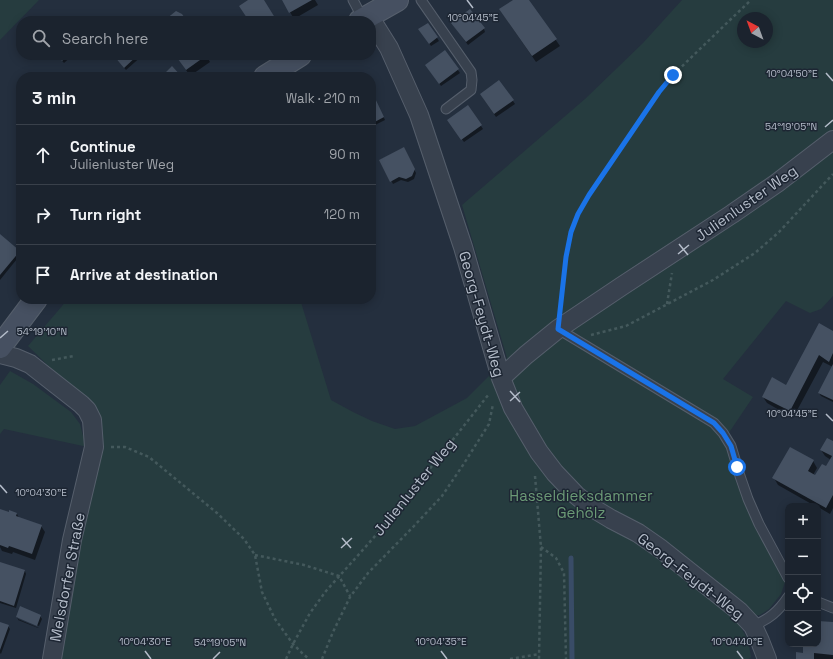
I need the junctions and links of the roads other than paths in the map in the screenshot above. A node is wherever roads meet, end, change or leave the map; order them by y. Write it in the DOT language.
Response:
graph roads {
  1 [pos="353,0"];
  2 [pos="397,0"];
  3 [pos="421,0"];
  4 [pos="362,16"];
  5 [pos="369,16"];
  6 [pos="376,33"];
  7 [pos="292,60"];
  8 [pos="273,72"];
  9 [pos="446,109"];
  10 [pos="831,146"];
  11 [pos="32,304"];
  12 [pos="558,329"];
  13 [pos="0,347"];
  14 [pos="0,354"];
  15 [pos="498,383"];
  16 [pos="786,575"];
  17 [pos="785,602"];
  18 [pos="821,603"];
  19 [pos="833,608"];
  20 [pos="753,626"];
  21 [pos="52,659"];
  22 [pos="767,659"];
  1 -- 4 [label="lane"];
  2 -- 5 [label="street"];
  3 -- 9 [label="lane"];
  6 -- 15 [label="street, Georg-Feydt-Weg"];
  7 -- 8 [label="street"];
  10 -- 12 [label="street, Julienluster Weg"];
  11 -- 13 [label="street"];
  12 -- 15 [label="street, Julienluster Weg"];
  12 -- 16 [label="lane"];
  14 -- 21 [label="street, Melsdorfer Straße"];
  15 -- 20 [label="street, Georg-Feydt-Weg"];
  17 -- 20 [label="lane"];
  18 -- 19 [label="lane"];
  20 -- 22 [label="street, Georg-Feydt-Weg"];
}
